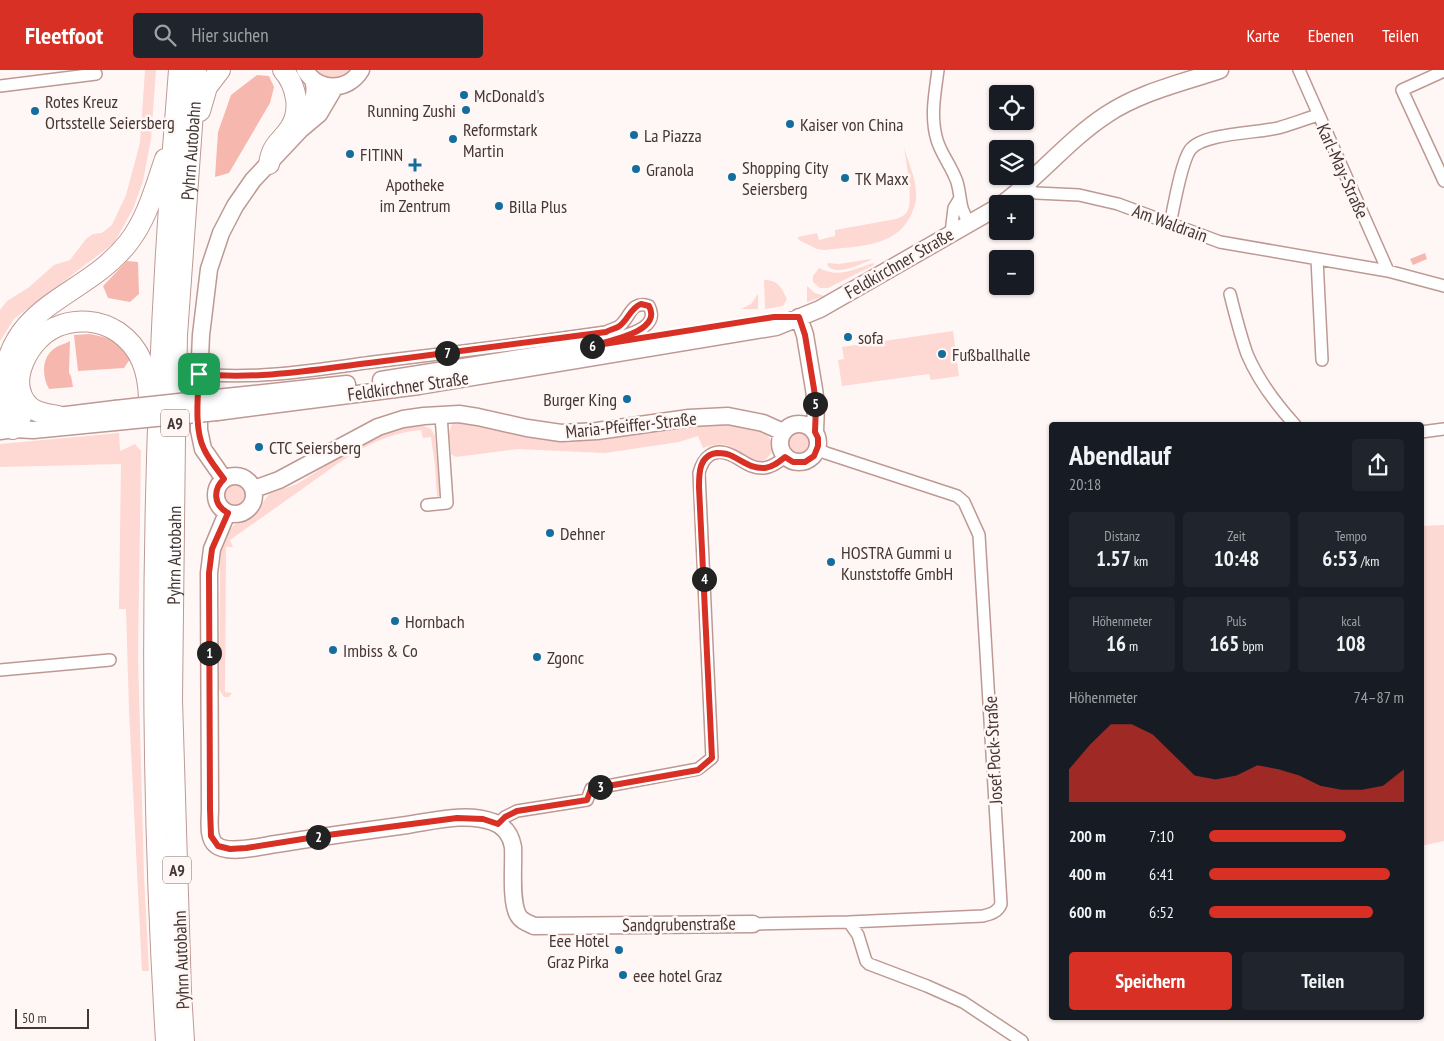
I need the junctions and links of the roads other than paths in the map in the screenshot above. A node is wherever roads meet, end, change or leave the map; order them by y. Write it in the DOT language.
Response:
graph roads {
  1 [pos="178,70"];
  2 [pos="196,70"];
  3 [pos="220,70"];
  4 [pos="282,70"];
  5 [pos="361,70"];
  6 [pos="938,70"];
  7 [pos="1220,70"];
  8 [pos="1299,70"];
  9 [pos="1444,71"];
  10 [pos="96,74"];
  11 [pos="309,75"];
  12 [pos="0,86"];
  13 [pos="335,87"];
  14 [pos="1318,115"];
  15 [pos="300,130"];
  16 [pos="173,134"];
  17 [pos="190,147"];
  18 [pos="269,164"];
  19 [pos="1444,181"];
  20 [pos="1024,188"];
  21 [pos="1014,195"];
  22 [pos="960,198"];
  23 [pos="989,212"];
  24 [pos="969,222"];
  25 [pos="1170,224"];
  26 [pos="950,233"];
  27 [pos="1317,259"];
  28 [pos="1388,271"];
  29 [pos="1444,286"];
  30 [pos="1230,294"];
  31 [pos="799,317"];
  32 [pos="591,346"];
  33 [pos="1322,360"];
  34 [pos="199,374"];
  35 [pos="21,393"];
  36 [pos="216,405"];
  37 [pos="441,414"];
  38 [pos="58,416"];
  39 [pos="115,416"];
  40 [pos="4,422"];
  41 [pos="1292,422"];
  42 [pos="799,424"];
  43 [pos="1444,429"];
  44 [pos="783,432"];
  45 [pos="815,432"];
  46 [pos="1424,432"];
  47 [pos="157,438"];
  48 [pos="818,449"];
  49 [pos="785,457"];
  50 [pos="224,479"];
  51 [pos="254,489"];
  52 [pos="427,505"];
  53 [pos="228,513"];
  54 [pos="110,660"];
  55 [pos="0,670"];
  56 [pos="498,824"];
  57 [pos="849,922"];
  58 [pos="753,924"];
  59 [pos="166,1041"];
  60 [pos="184,1041"];
  61 [pos="1022,1041"];
  1 -- 16 [label="highway, Pyhrn Autobahn / A9"];
  2 -- 17 [label="highway, Pyhrn Autobahn / A9"];
  3 -- 17 [label="highway"];
  4 -- 18 [label="highway"];
  5 -- 13 [label="main road"];
  6 -- 22 [label="street"];
  7 -- 20 [label="main road"];
  8 -- 14 [label="street, Karl-May-Straße"];
  9 -- 19 [label="street"];
  10 -- 12 [label="street"];
  11 -- 13 [label="main road"];
  11 -- 15 [label="main road"];
  13 -- 15 [label="main road"];
  14 -- 25 [label="street"];
  14 -- 28 [label="street, Karl-May-Straße"];
  15 -- 18 [label="main road"];
  16 -- 40 [label="highway"];
  16 -- 47 [label="highway, Pyhrn Autobahn / A9"];
  17 -- 60 [label="highway, Pyhrn Autobahn / A9"];
  18 -- 34 [label="main road"];
  20 -- 21 [label="main road"];
  20 -- 25 [label="street, Am Waldrain"];
  22 -- 24 [label="street"];
  22 -- 26 [label="street"];
  23 -- 24 [label="main road, Feldkirchner Straße"];
  24 -- 26 [label="main road, Feldkirchner Straße"];
  25 -- 27 [label="street, Am Waldrain"];
  26 -- 31 [label="main road, Feldkirchner Straße"];
  27 -- 28 [label="street, Am Waldrain"];
  27 -- 33 [label="street"];
  28 -- 29 [label="street, Am Waldrain"];
  30 -- 41 [label="street"];
  31 -- 32 [label="main road, Feldkirchner Straße"];
  31 -- 36 [label="main road, Feldkirchner Straße"];
  31 -- 42 [label="main road"];
  31 -- 45 [label="main road"];
  32 -- 34 [label="street"];
  32 -- 36 [label="main road, Feldkirchner Straße"];
  34 -- 50 [label="main road"];
  35 -- 38 [label="highway"];
  35 -- 40 [label="highway"];
  35 -- 47 [label="highway"];
  36 -- 39 [label="main road, Feldkirchner Straße, bridge"];
  37 -- 44 [label="main road, Maria-Pfeiffer-Straße"];
  37 -- 51 [label="main road, Maria-Pfeiffer-Straße"];
  37 -- 52 [label="street"];
  38 -- 39 [label="main road, Feldkirchner Straße"];
  38 -- 40 [label="main road, Feldkirchner Straße"];
  39 -- 40 [label="main road, Feldkirchner Straße"];
  42 -- 44 [label="main road"];
  42 -- 45 [label="main road"];
  43 -- 46 [label="street"];
  44 -- 49 [label="main road"];
  45 -- 48 [label="main road"];
  47 -- 59 [label="highway, Pyhrn Autobahn / A9"];
  48 -- 49 [label="main road"];
  48 -- 57 [label="street, Josef Pock-Straße"];
  49 -- 56 [label="street"];
  50 -- 51 [label="main road"];
  50 -- 53 [label="main road"];
  51 -- 53 [label="main road"];
  53 -- 56 [label="main road"];
  54 -- 55 [label="street"];
  56 -- 58 [label="main road, Sandgrubenstraße"];
  57 -- 58 [label="street, Josef Pock-Straße"];
  57 -- 61 [label="street"];
}
